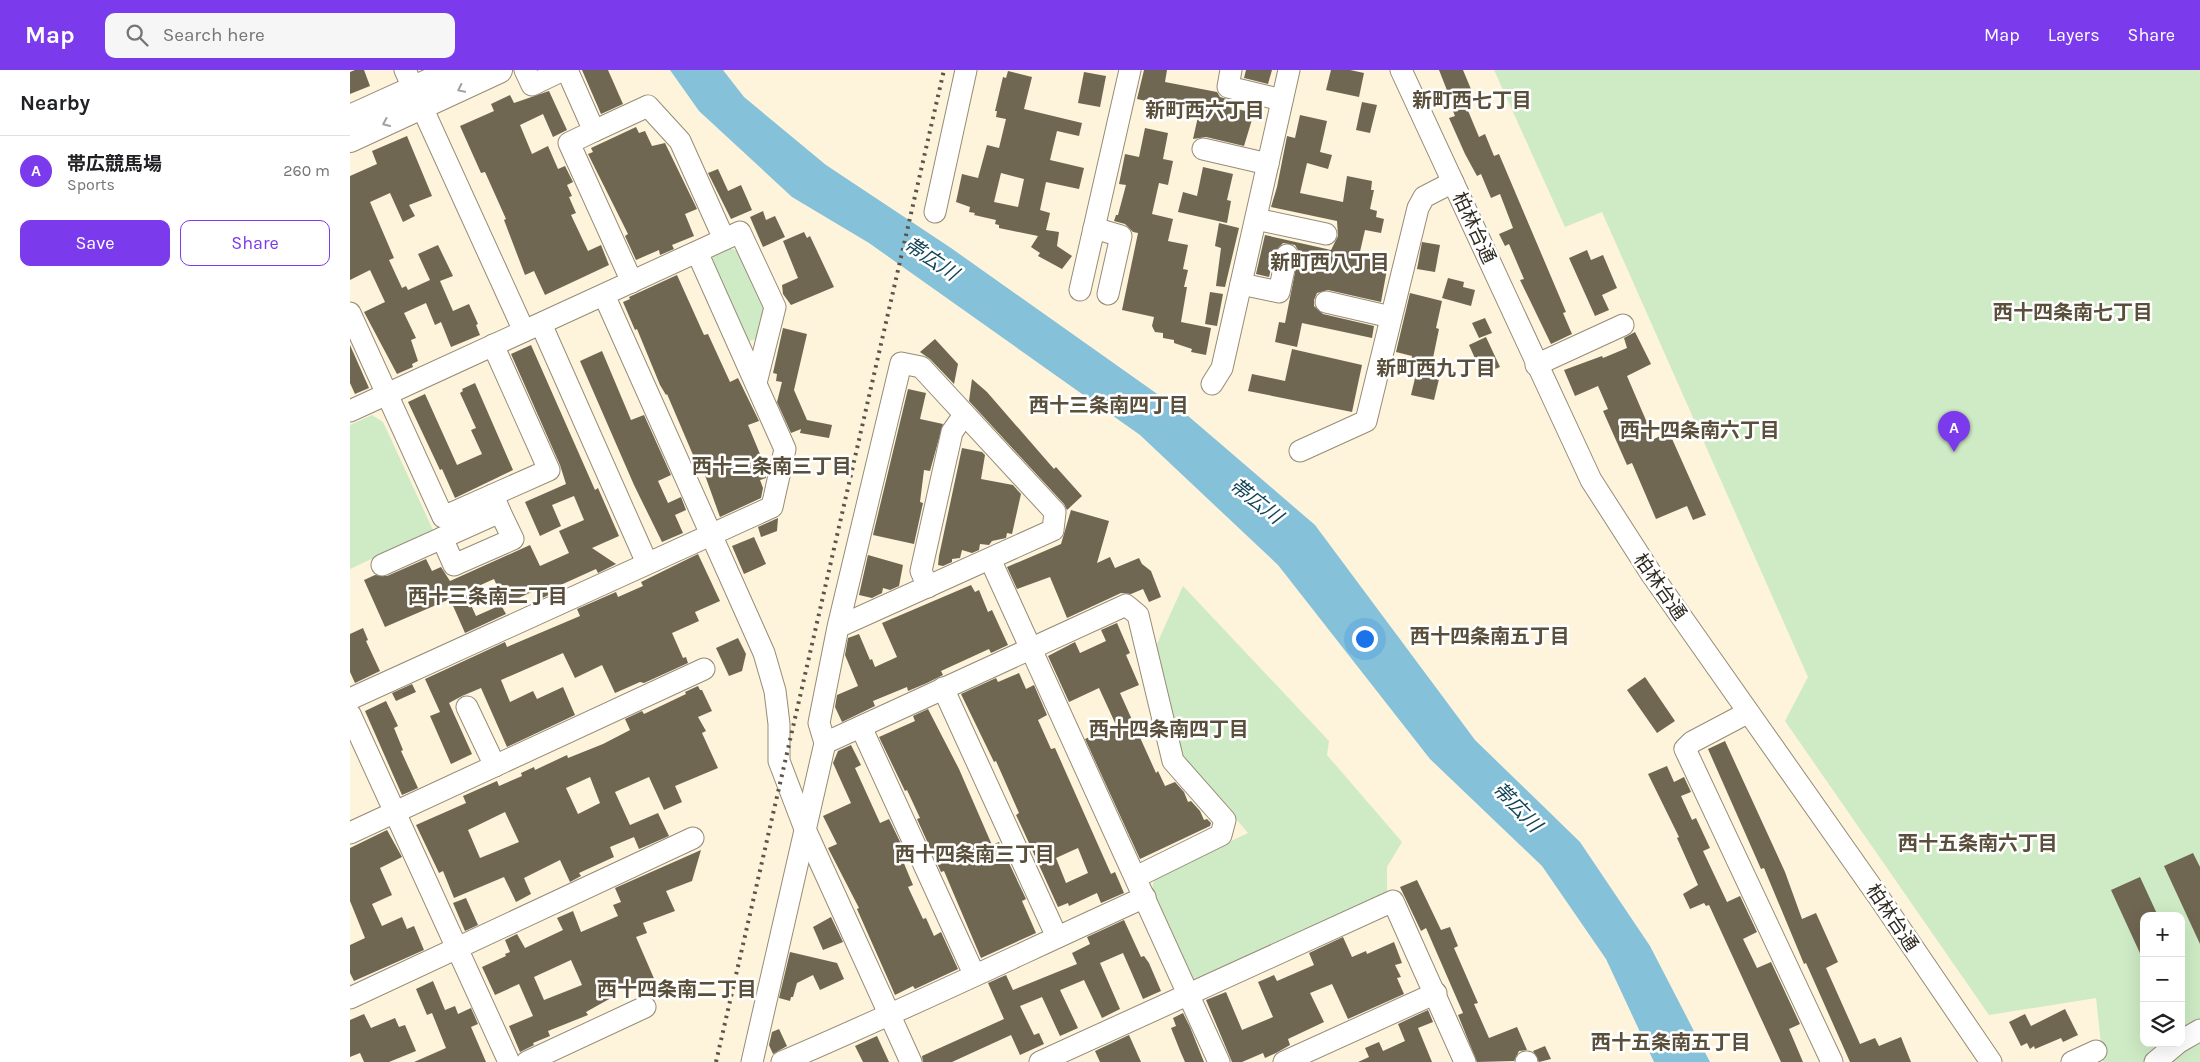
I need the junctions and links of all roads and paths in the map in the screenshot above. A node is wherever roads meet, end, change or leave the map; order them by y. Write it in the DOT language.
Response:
graph roads {
  1 [pos="456,70"];
  2 [pos="499,70"];
  3 [pos="525,70"];
  4 [pos="565,70"];
  5 [pos="966,70"];
  6 [pos="1130,70"];
  7 [pos="1231,70"];
  8 [pos="1289,70"];
  9 [pos="1400,70"];
  10 [pos="413,89"];
  11 [pos="1282,100"];
  12 [pos="350,118"];
  13 [pos="594,131"];
  14 [pos="350,139"];
  15 [pos="1203,149"];
  16 [pos="1268,164"];
  17 [pos="1453,182"];
  18 [pos="935,212"];
  19 [pos="1256,219"];
  20 [pos="1094,228"];
  21 [pos="1326,234"];
  22 [pos="724,239"];
  23 [pos="697,252"];
  24 [pos="1287,255"];
  25 [pos="632,282"];
  26 [pos="1241,284"];
  27 [pos="1080,290"];
  28 [pos="1108,294"];
  29 [pos="604,295"];
  30 [pos="1326,302"];
  31 [pos="350,313"];
  32 [pos="1391,317"];
  33 [pos="1623,325"];
  34 [pos="532,328"];
  35 [pos="494,345"];
  36 [pos="1536,365"];
  37 [pos="756,383"];
  38 [pos="1212,384"];
  39 [pos="387,394"];
  40 [pos="350,411"];
  41 [pos="964,416"];
  42 [pos="1300,451"];
  43 [pos="496,503"];
  44 [pos="712,533"];
  45 [pos="442,538"];
  46 [pos="990,560"];
  47 [pos="647,563"];
  48 [pos="382,565"];
  49 [pos="928,587"];
  50 [pos="838,628"];
  51 [pos="1030,649"];
  52 [pos="704,669"];
  53 [pos="943,688"];
  54 [pos="350,699"];
  55 [pos="467,707"];
  56 [pos="1747,713"];
  57 [pos="350,714"];
  58 [pos="861,727"];
  59 [pos="825,743"];
  60 [pos="495,766"];
  61 [pos="395,813"];
  62 [pos="805,829"];
  63 [pos="350,833"];
  64 [pos="693,838"];
  65 [pos="1136,877"];
  66 [pos="1145,897"];
  67 [pos="1058,937"];
  68 [pos="458,947"];
  69 [pos="974,974"];
  70 [pos="1436,993"];
  71 [pos="1188,995"];
  72 [pos="350,998"];
  73 [pos="645,1007"];
  74 [pos="889,1016"];
  75 [pos="2200,1030"];
  76 [pos="2185,1039"];
  77 [pos="2173,1047"];
  78 [pos="2096,1051"];
  79 [pos="541,1059"];
  80 [pos="509,1062"];
  81 [pos="752,1062"];
  82 [pos="782,1062"];
  83 [pos="911,1062"];
  84 [pos="1040,1062"];
  85 [pos="1219,1062"];
  86 [pos="1284,1062"];
  87 [pos="1465,1062"];
  88 [pos="1832,1062"];
  89 [pos="1991,1062"];
  90 [pos="2072,1062"];
  91 [pos="2155,1062"];
  1 -- 10 [label="main road"];
  2 -- 10 [label="main road, one-way"];
  3 -- 4 [label="street"];
  4 -- 13 [label="street"];
  5 -- 18 [label="street"];
  6 -- 20 [label="street"];
  7 -- 11 [label="street"];
  8 -- 11 [label="street"];
  9 -- 17 [label="street, 柏林台通"];
  10 -- 12 [label="main road"];
  10 -- 14 [label="main road, one-way"];
  10 -- 34 [label="street"];
  11 -- 16 [label="street"];
  13 -- 22 [label="street"];
  13 -- 25 [label="street"];
  15 -- 16 [label="street"];
  16 -- 19 [label="street"];
  17 -- 32 [label="street"];
  17 -- 36 [label="street, 柏林台通"];
  19 -- 21 [label="street"];
  19 -- 26 [label="street"];
  20 -- 27 [label="street"];
  20 -- 28 [label="street"];
  22 -- 23 [label="street"];
  22 -- 37 [label="street"];
  23 -- 25 [label="street"];
  23 -- 37 [label="street"];
  24 -- 26 [label="street"];
  25 -- 29 [label="street"];
  26 -- 38 [label="street"];
  29 -- 34 [label="street"];
  29 -- 44 [label="street"];
  30 -- 32 [label="street"];
  31 -- 39 [label="street"];
  32 -- 42 [label="street"];
  33 -- 36 [label="street"];
  34 -- 35 [label="street"];
  34 -- 47 [label="street"];
  35 -- 39 [label="street"];
  35 -- 43 [label="street"];
  36 -- 56 [label="street, 柏林台通"];
  37 -- 44 [label="street"];
  39 -- 40 [label="street"];
  39 -- 43 [label="street"];
  41 -- 46 [label="street"];
  41 -- 49 [label="street"];
  41 -- 50 [label="street"];
  43 -- 45 [label="street"];
  43 -- 45 [label="street"];
  44 -- 47 [label="street"];
  44 -- 62 [label="street"];
  45 -- 48 [label="street"];
  46 -- 49 [label="street"];
  46 -- 51 [label="street"];
  47 -- 54 [label="street"];
  49 -- 50 [label="street"];
  50 -- 59 [label="street"];
  51 -- 53 [label="street"];
  51 -- 65 [label="street"];
  51 -- 65 [label="street"];
  52 -- 60 [label="street"];
  53 -- 58 [label="street"];
  53 -- 67 [label="street"];
  55 -- 60 [label="street"];
  56 -- 88 [label="street"];
  56 -- 89 [label="street, 柏林台通"];
  57 -- 61 [label="street"];
  58 -- 59 [label="street"];
  58 -- 69 [label="street"];
  59 -- 62 [label="street"];
  60 -- 61 [label="street"];
  61 -- 63 [label="street"];
  61 -- 68 [label="street"];
  62 -- 74 [label="street"];
  62 -- 81 [label="street"];
  64 -- 68 [label="street"];
  65 -- 66 [label="street"];
  66 -- 67 [label="street"];
  66 -- 71 [label="street"];
  67 -- 69 [label="street"];
  68 -- 72 [label="street"];
  68 -- 80 [label="street"];
  69 -- 74 [label="street"];
  70 -- 71 [label="street"];
  70 -- 86 [label="street"];
  70 -- 87 [label="street"];
  71 -- 84 [label="street"];
  71 -- 85 [label="street"];
  73 -- 79 [label="street"];
  74 -- 82 [label="street"];
  74 -- 83 [label="street"];
  75 -- 76 [label="street"];
  77 -- 91 [label="street"];
  78 -- 90 [label="street"];
}
